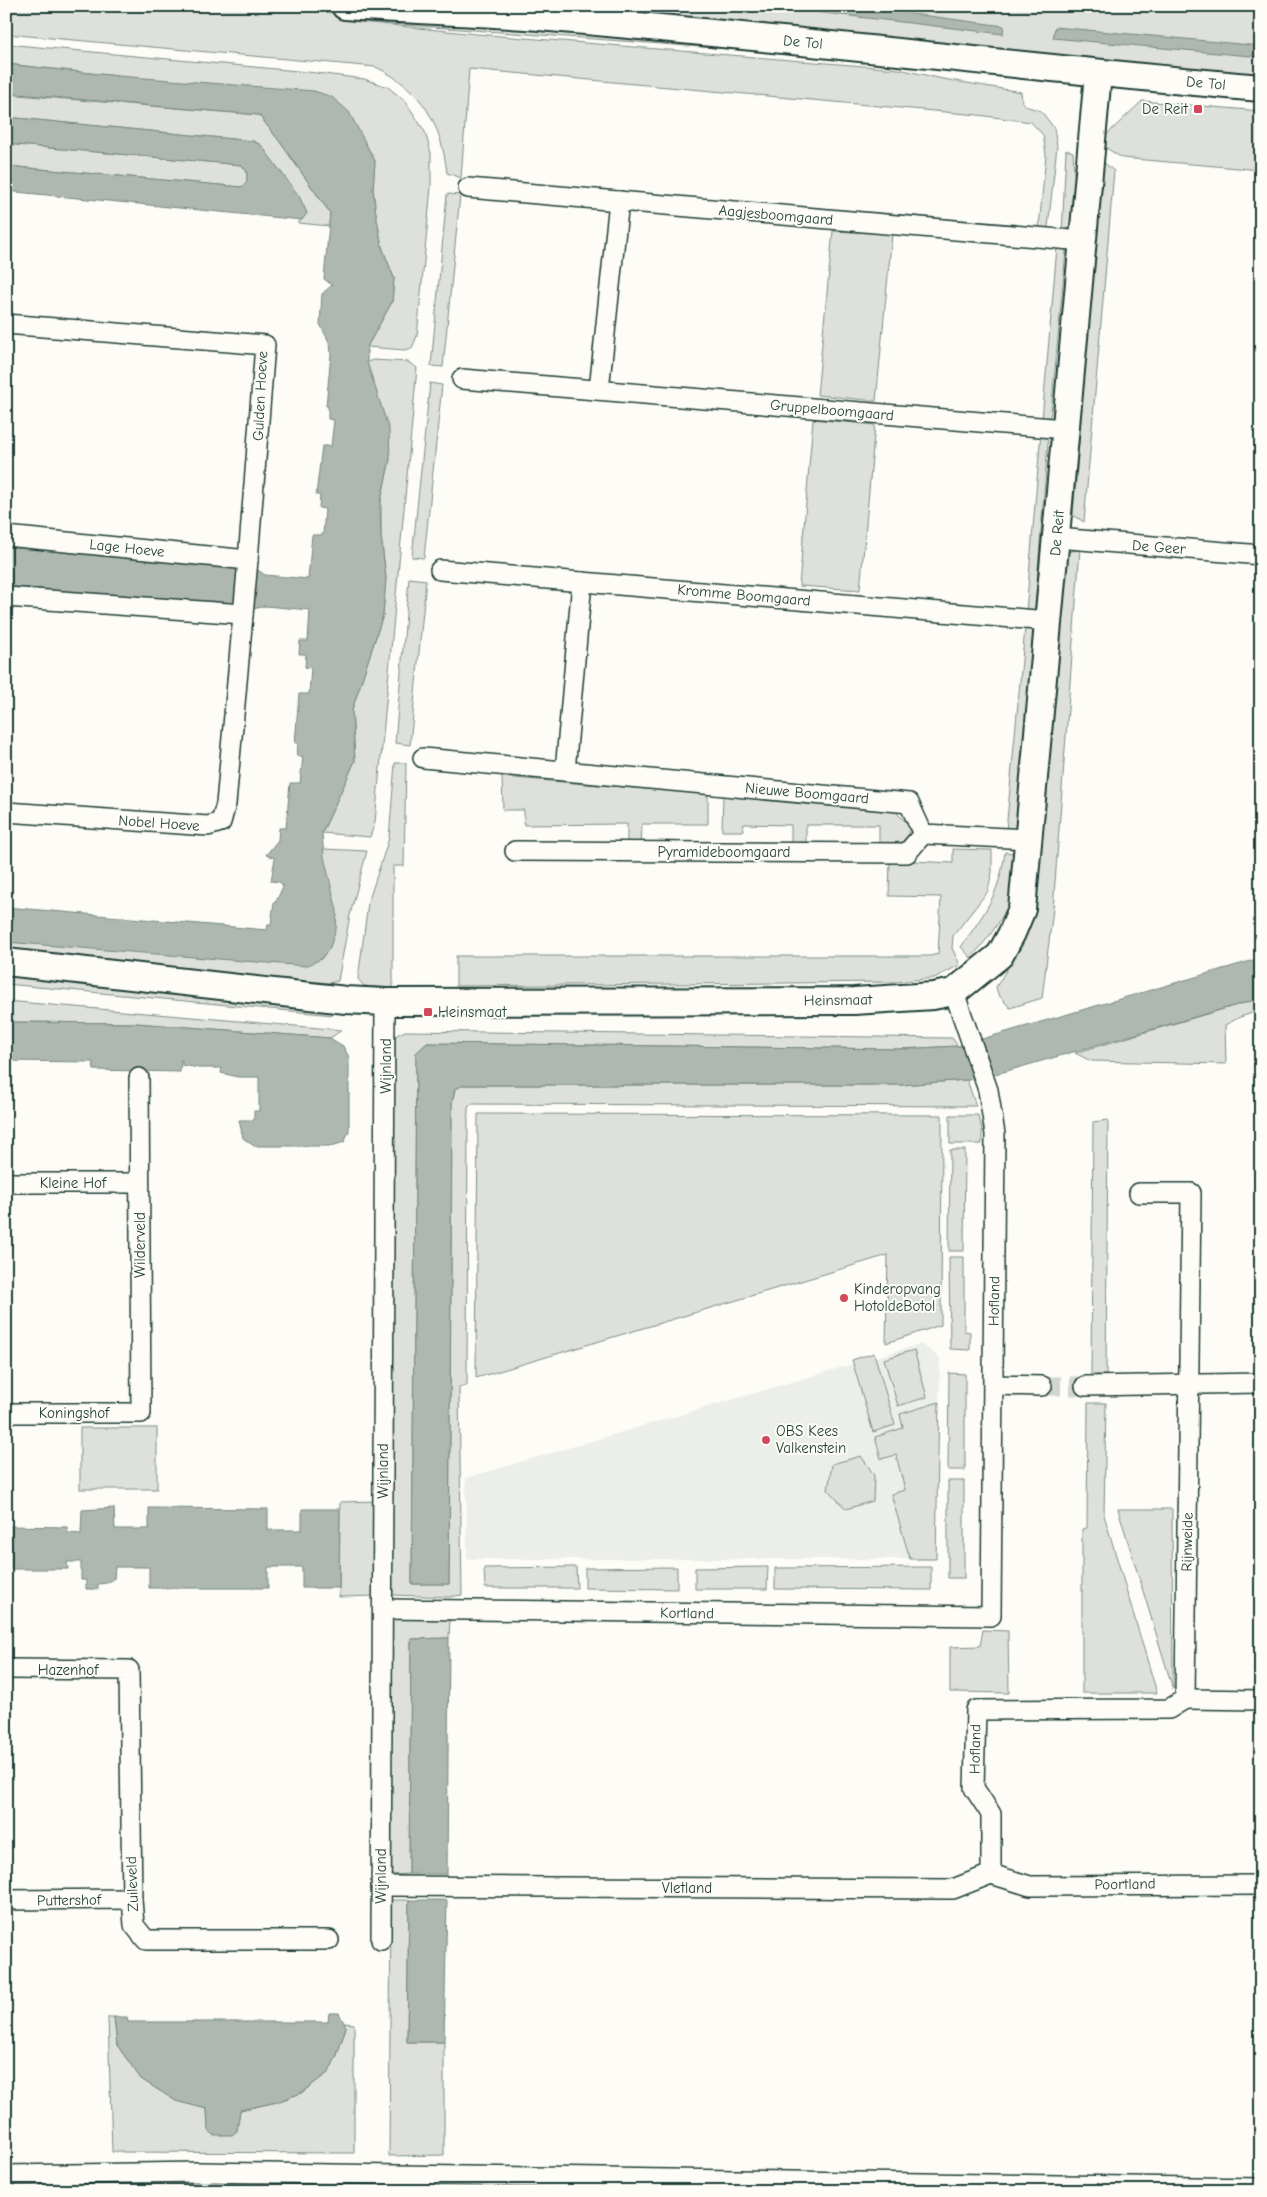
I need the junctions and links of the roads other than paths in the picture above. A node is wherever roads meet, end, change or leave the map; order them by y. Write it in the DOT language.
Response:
graph roads {
  1 [pos="345,6"];
  2 [pos="1098,74"];
  3 [pos="1261,88"];
  4 [pos="468,188"];
  5 [pos="618,201"];
  6 [pos="1084,241"];
  7 [pos="6,324"];
  8 [pos="462,379"];
  9 [pos="599,390"];
  10 [pos="1065,429"];
  11 [pos="6,536"];
  12 [pos="1057,538"];
  13 [pos="1261,555"];
  14 [pos="248,562"];
  15 [pos="440,570"];
  16 [pos="582,582"];
  17 [pos="6,597"];
  18 [pos="243,612"];
  19 [pos="1048,621"];
  20 [pos="424,758"];
  21 [pos="565,771"];
  22 [pos="6,812"];
  23 [pos="923,834"];
  24 [pos="1029,839"];
  25 [pos="515,851"];
  26 [pos="6,962"];
  27 [pos="975,975"];
  28 [pos="954,992"];
  29 [pos="385,1002"];
  30 [pos="139,1078"];
  31 [pos="6,1183"];
  32 [pos="139,1183"];
  33 [pos="1139,1193"];
  34 [pos="1261,1383"];
  35 [pos="1189,1384"];
  36 [pos="993,1385"];
  37 [pos="1042,1386"];
  38 [pos="1085,1386"];
  39 [pos="6,1413"];
  40 [pos="141,1413"];
  41 [pos="382,1609"];
  42 [pos="991,1616"];
  43 [pos="6,1669"];
  44 [pos="129,1670"];
  45 [pos="1185,1699"];
  46 [pos="1261,1700"];
  47 [pos="991,1874"];
  48 [pos="1261,1885"];
  49 [pos="381,1886"];
  50 [pos="132,1899"];
  51 [pos="6,1900"];
  52 [pos="329,1940"];
  53 [pos="381,1940"];
  54 [pos="6,2175"];
  55 [pos="47,2183"];
  56 [pos="378,2183"];
  57 [pos="614,2185"];
  58 [pos="841,2186"];
  59 [pos="1067,2188"];
  60 [pos="1261,2188"];
  1 -- 2 [label="street, De Tol"];
  2 -- 3 [label="street, De Tol"];
  2 -- 6 [label="street, De Reit"];
  4 -- 5 [label="street, Aagjesboomgaard"];
  5 -- 6 [label="street, Aagjesboomgaard"];
  5 -- 9 [label="street"];
  6 -- 10 [label="street, De Reit"];
  7 -- 14 [label="street, Gulden Hoeve"];
  8 -- 9 [label="street, Gruppelboomgaard"];
  9 -- 10 [label="street, Gruppelboomgaard"];
  10 -- 12 [label="street, De Reit"];
  11 -- 14 [label="street, Lage Hoeve"];
  12 -- 13 [label="street, De Geer"];
  12 -- 19 [label="street, De Reit"];
  14 -- 18 [label="street, Gulden Hoeve"];
  15 -- 16 [label="street, Kromme Boomgaard"];
  16 -- 19 [label="street, Kromme Boomgaard"];
  16 -- 21 [label="street"];
  17 -- 18 [label="street"];
  18 -- 22 [label="street, Nobel Hoeve"];
  19 -- 24 [label="street, De Reit"];
  20 -- 21 [label="street, Nieuwe Boomgaard"];
  21 -- 23 [label="street, Nieuwe Boomgaard"];
  23 -- 24 [label="street"];
  23 -- 25 [label="street, Pyramideboomgaard"];
  24 -- 27 [label="street, De Reit"];
  26 -- 29 [label="street, Heinsmaat"];
  27 -- 28 [label="street, Heinsmaat"];
  28 -- 29 [label="street, Heinsmaat"];
  28 -- 36 [label="street, Hofland"];
  29 -- 41 [label="street, Wijnland"];
  30 -- 32 [label="street, Wilderveld"];
  31 -- 32 [label="street, Kleine Hof"];
  32 -- 40 [label="street, Wilderveld"];
  33 -- 35 [label="street, Rijnweide"];
  34 -- 35 [label="street"];
  35 -- 38 [label="street"];
  35 -- 45 [label="street, Rijnweide"];
  36 -- 37 [label="street"];
  36 -- 42 [label="street, Hofland"];
  39 -- 40 [label="street, Koningshof"];
  41 -- 42 [label="street, Kortland"];
  41 -- 49 [label="street, Wijnland"];
  43 -- 44 [label="street, Hazenhof"];
  44 -- 50 [label="street, Zuileveld"];
  45 -- 46 [label="street"];
  45 -- 47 [label="street, Hofland"];
  47 -- 48 [label="street, Poortland"];
  47 -- 49 [label="street, Vletland"];
  49 -- 53 [label="street, Wijnland"];
  50 -- 51 [label="street, Puttershof"];
  50 -- 52 [label="street, Zuileveld"];
  54 -- 55 [label="street"];
  55 -- 56 [label="street"];
  56 -- 57 [label="street"];
  57 -- 58 [label="street"];
  58 -- 59 [label="street"];
  59 -- 60 [label="street"];
}
